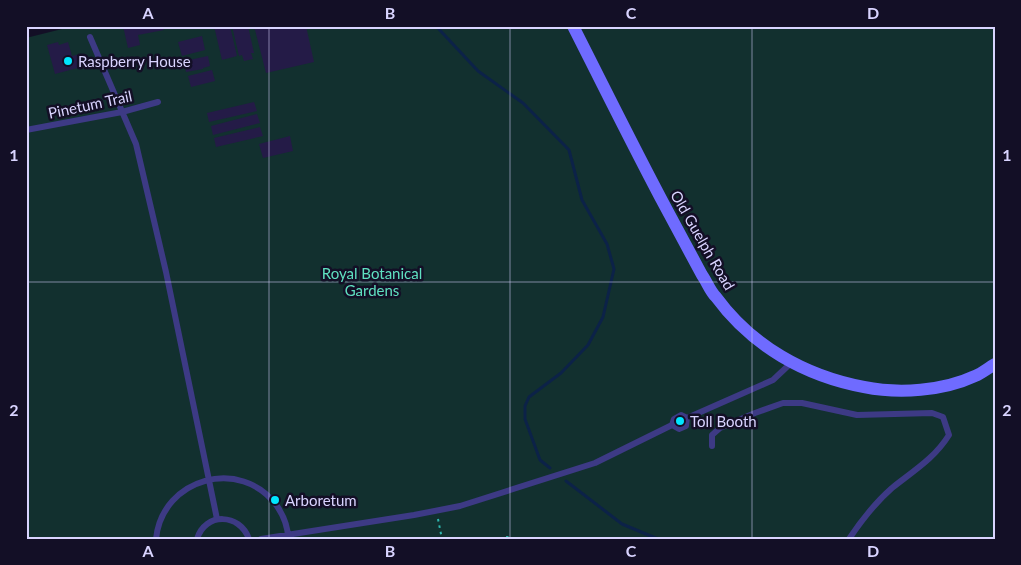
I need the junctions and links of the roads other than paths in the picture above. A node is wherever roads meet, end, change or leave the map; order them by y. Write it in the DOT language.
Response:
graph roads {
  1 [pos="573,26"];
  2 [pos="90,37"];
  3 [pos="158,102"];
  4 [pos="122,112"];
  5 [pos="26,130"];
  6 [pos="791,363"];
  7 [pos="995,364"];
  8 [pos="712,446"];
  9 [pos="209,480"];
  10 [pos="217,519"];
  11 [pos="288,537"];
  12 [pos="156,539"];
  13 [pos="197,539"];
  14 [pos="249,539"];
  15 [pos="261,539"];
  16 [pos="849,539"];
  1 -- 6 [label="street, Old Guelph Road"];
  2 -- 4 [label="lane"];
  3 -- 4 [label="lane, Pinetum Trail"];
  4 -- 5 [label="lane, Pinetum Trail"];
  4 -- 9 [label="lane"];
  6 -- 7 [label="street, Old Guelph Road"];
  6 -- 11 [label="lane"];
  8 -- 16 [label="lane"];
  9 -- 10 [label="lane"];
  9 -- 11 [label="lane"];
  9 -- 12 [label="lane"];
  10 -- 13 [label="lane"];
  10 -- 14 [label="lane"];
  11 -- 15 [label="lane"];
}
